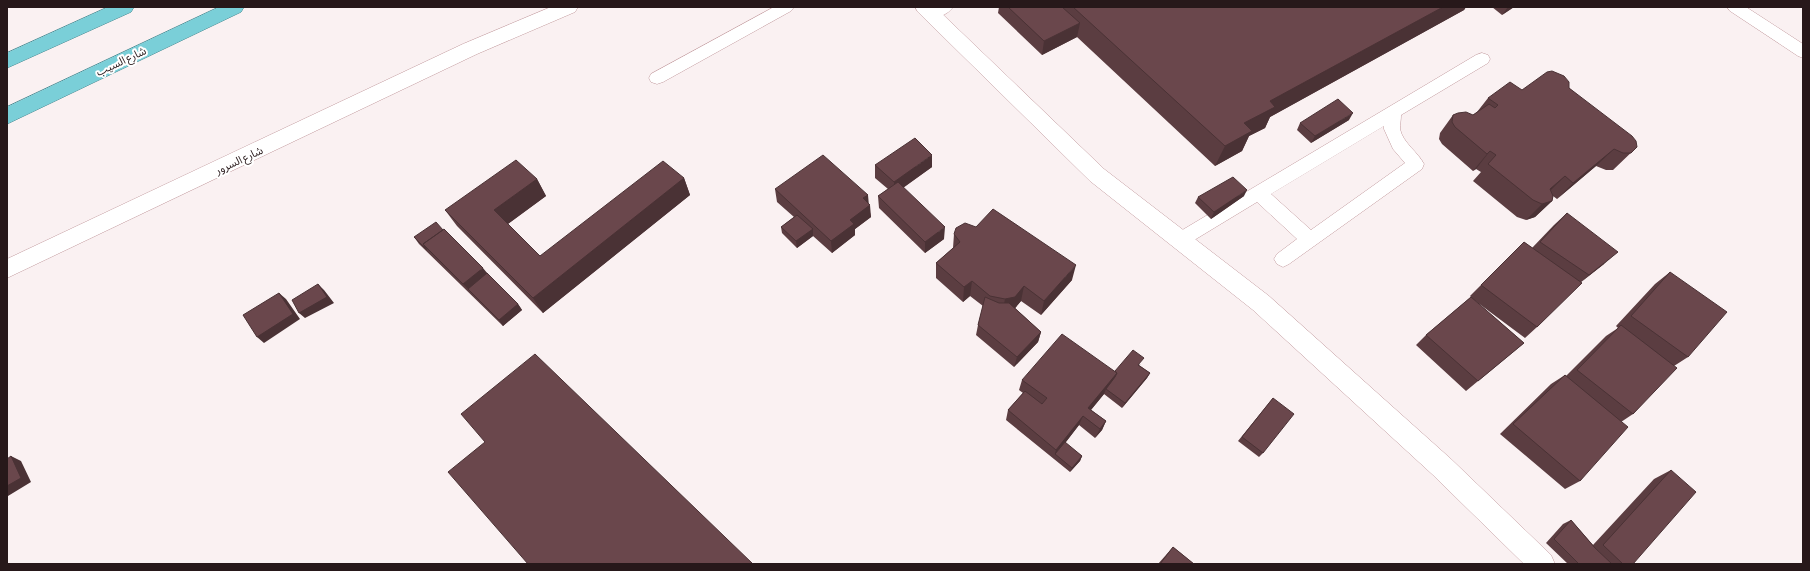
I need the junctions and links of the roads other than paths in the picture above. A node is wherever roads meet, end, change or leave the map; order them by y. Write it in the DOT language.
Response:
graph roads {
  1 [pos="108,7"];
  2 [pos="125,7"];
  3 [pos="235,7"];
  4 [pos="542,7"];
  5 [pos="569,7"];
  6 [pos="786,7"];
  7 [pos="1735,7"];
  8 [pos="933,9"];
  9 [pos="7,48"];
  10 [pos="470,49"];
  11 [pos="1803,52"];
  12 [pos="1482,59"];
  13 [pos="7,61"];
  14 [pos="657,78"];
  15 [pos="1393,113"];
  16 [pos="7,116"];
  17 [pos="1258,193"];
  18 [pos="1180,240"];
  19 [pos="1310,240"];
  20 [pos="1282,259"];
  21 [pos="7,270"];
  22 [pos="1542,564"];
  1 -- 9 [label="highway"];
  2 -- 13 [label="highway"];
  3 -- 16 [label="highway, شارع السيب"];
  4 -- 10 [label="street, شارع السرور"];
  5 -- 10 [label="street, شارع السرور"];
  6 -- 14 [label="lane"];
  7 -- 11 [label="lane"];
  8 -- 18 [label="street"];
  10 -- 21 [label="street, شارع السرور"];
  12 -- 15 [label="lane"];
  15 -- 17 [label="lane"];
  15 -- 19 [label="lane"];
  17 -- 18 [label="lane"];
  17 -- 19 [label="lane"];
  18 -- 22 [label="street"];
  19 -- 20 [label="lane"];
}
